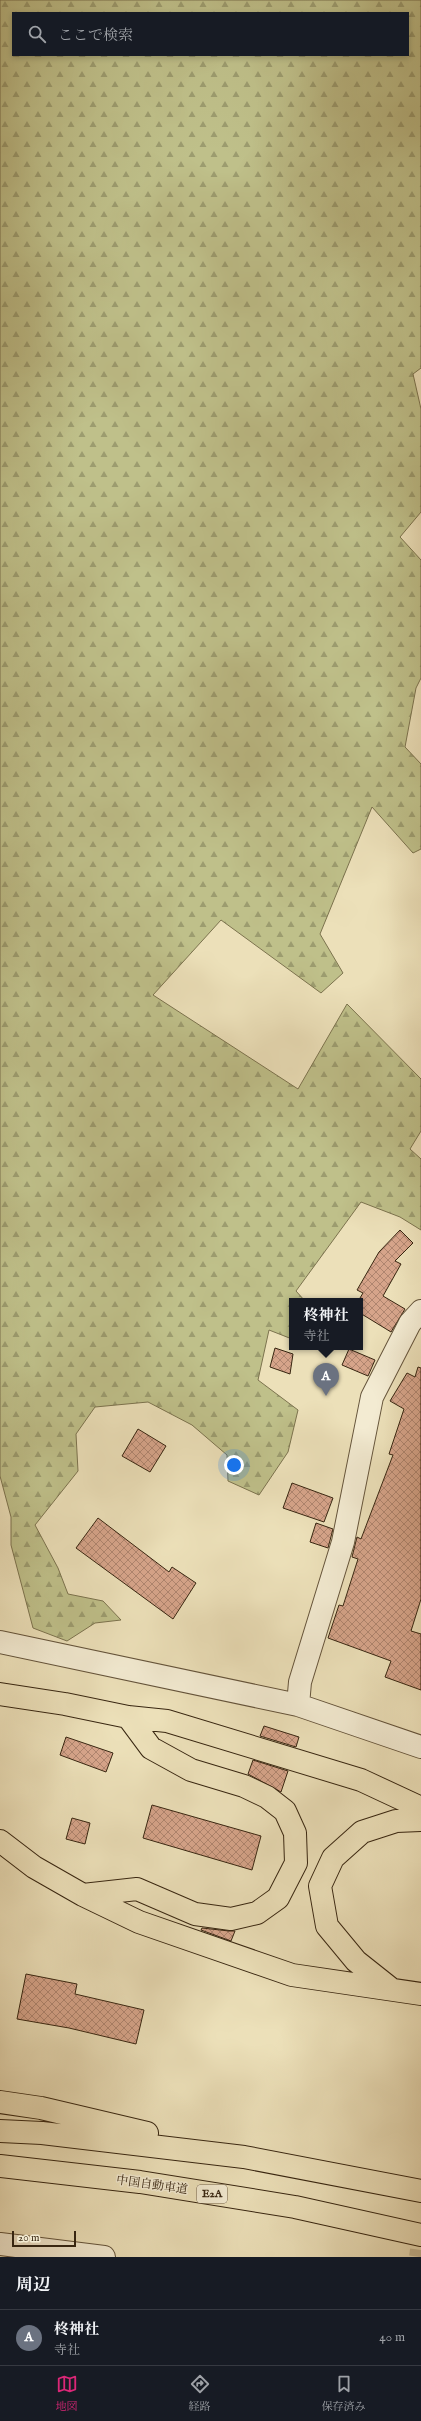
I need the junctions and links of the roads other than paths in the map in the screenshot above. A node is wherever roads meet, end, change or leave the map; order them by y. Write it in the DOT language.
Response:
graph roads {
  1 [pos="421,1311"];
  2 [pos="0,1642"];
  3 [pos="0,1694"];
  4 [pos="298,1705"];
  5 [pos="128,1717"];
  6 [pos="421,1747"];
  7 [pos="421,1808"];
  8 [pos="421,1820"];
  9 [pos="0,1841"];
  10 [pos="0,1853"];
  11 [pos="34,1867"];
  12 [pos="83,1895"];
  13 [pos="390,1988"];
  14 [pos="419,1993"];
  15 [pos="0,2102"];
  16 [pos="0,2130"];
  17 [pos="244,2157"];
  18 [pos="5,2167"];
  19 [pos="421,2191"];
  20 [pos="421,2235"];
  21 [pos="0,2244"];
  22 [pos="104,2257"];
  1 -- 4 [label="street"];
  2 -- 4 [label="street"];
  3 -- 5 [label="highway"];
  4 -- 6 [label="street"];
  5 -- 7 [label="highway"];
  5 -- 12 [label="highway"];
  8 -- 13 [label="highway"];
  9 -- 11 [label="highway"];
  10 -- 11 [label="highway"];
  11 -- 12 [label="highway"];
  12 -- 13 [label="highway"];
  13 -- 14 [label="highway"];
  15 -- 17 [label="highway"];
  16 -- 17 [label="highway"];
  17 -- 19 [label="highway"];
  18 -- 20 [label="highway, 中国自動車道 / E2A"];
  21 -- 22 [label="street"];
}
